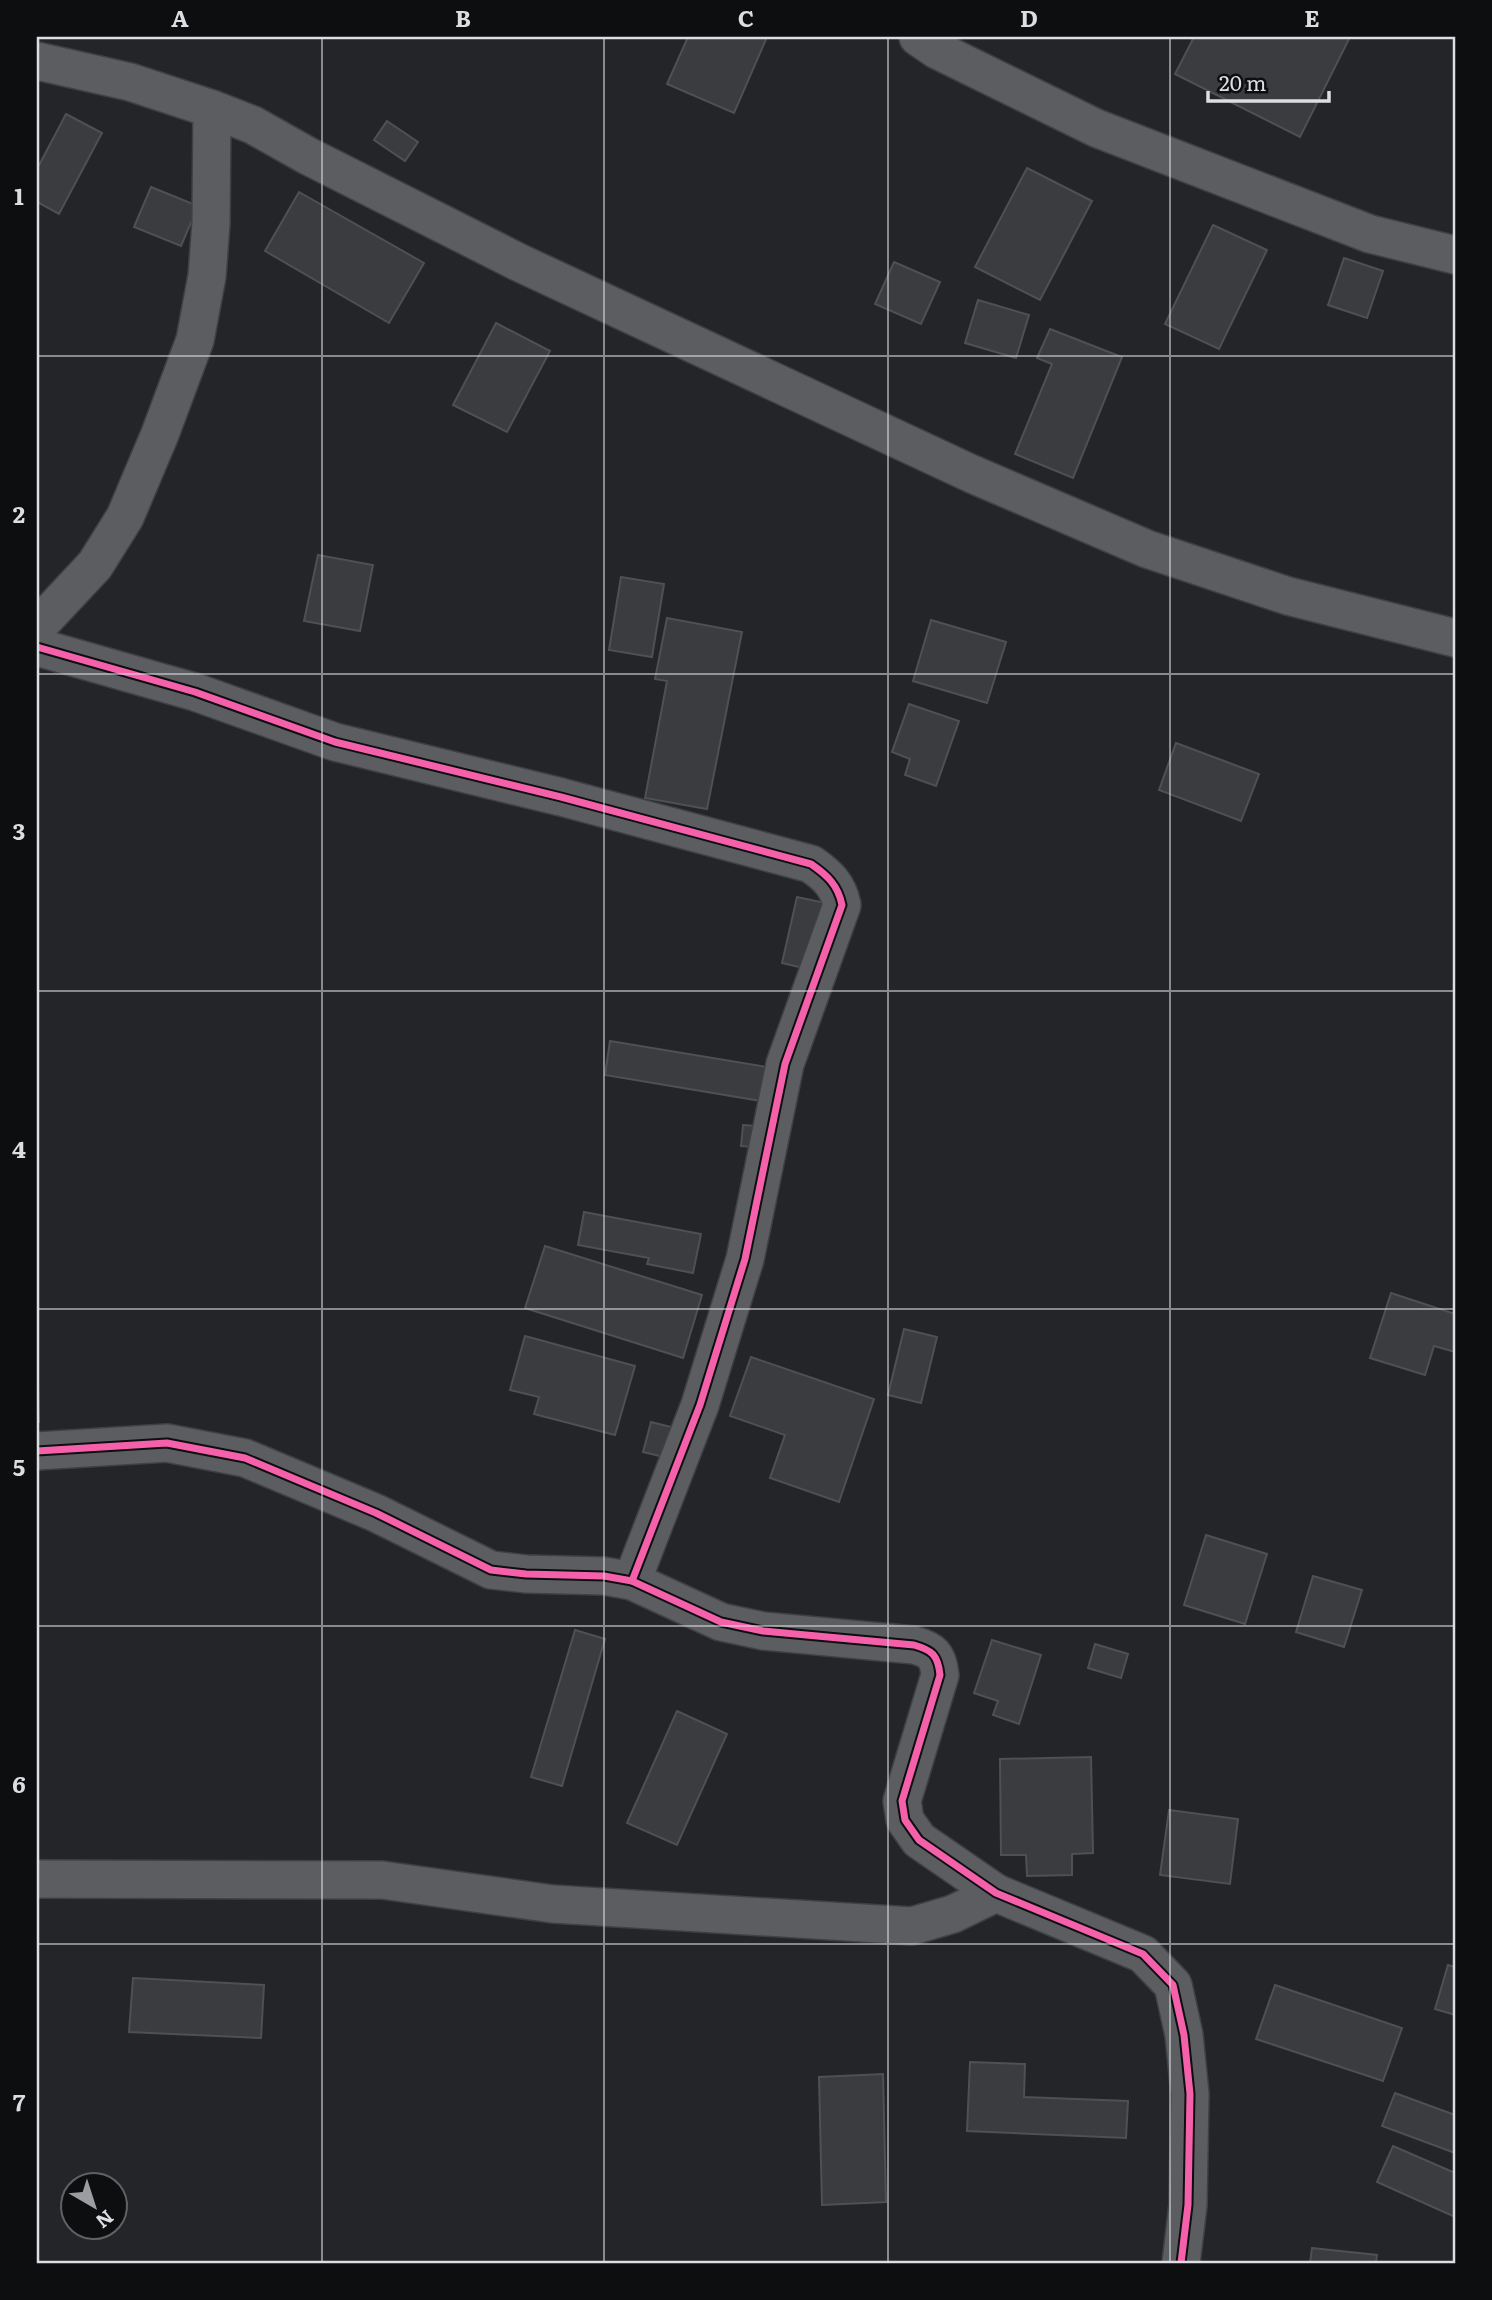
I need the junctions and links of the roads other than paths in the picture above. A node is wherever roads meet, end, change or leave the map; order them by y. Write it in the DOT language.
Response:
graph roads {
  1 [pos="918,37"];
  2 [pos="37,61"];
  3 [pos="212,109"];
  4 [pos="1455,254"];
  5 [pos="37,627"];
  6 [pos="1455,638"];
  7 [pos="37,647"];
  8 [pos="37,1451"];
  9 [pos="632,1581"];
  10 [pos="37,1879"];
  11 [pos="996,1892"];
  12 [pos="1181,2263"];
  1 -- 4 [label="street"];
  2 -- 3 [label="street"];
  3 -- 5 [label="street"];
  3 -- 6 [label="street"];
  7 -- 9 [label="street"];
  8 -- 9 [label="street"];
  9 -- 11 [label="street"];
  10 -- 11 [label="street"];
  11 -- 12 [label="street"];
}
